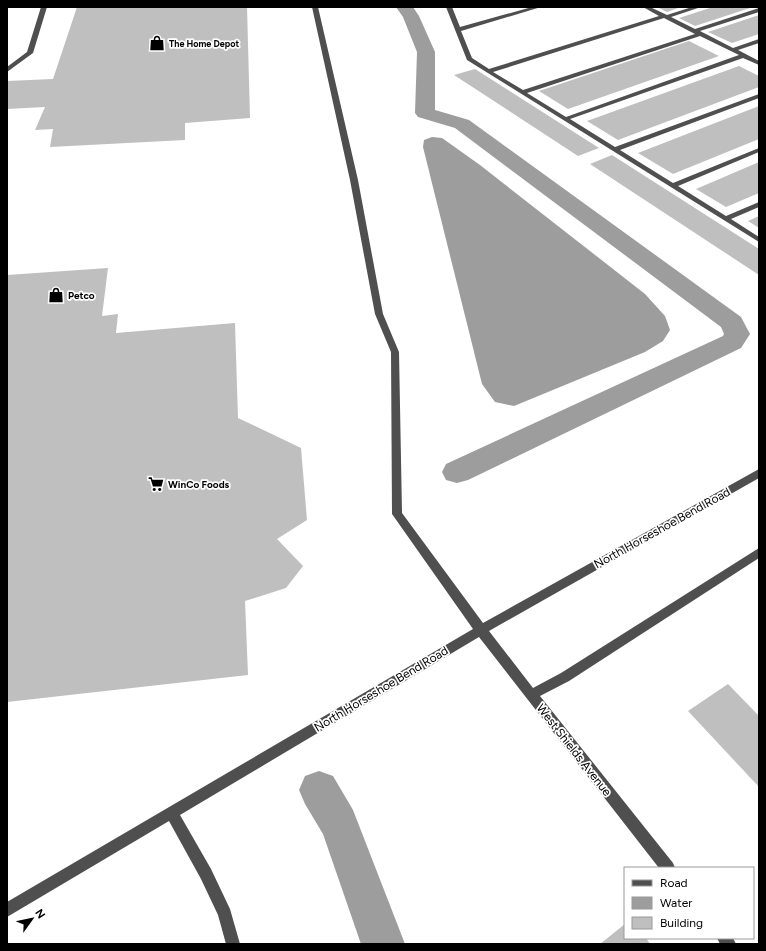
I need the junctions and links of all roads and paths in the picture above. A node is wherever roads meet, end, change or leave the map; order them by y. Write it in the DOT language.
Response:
graph roads {
  1 [pos="44,7"];
  2 [pos="314,7"];
  3 [pos="449,7"];
  4 [pos="538,7"];
  5 [pos="646,7"];
  6 [pos="698,7"];
  7 [pos="759,10"];
  8 [pos="665,16"];
  9 [pos="457,30"];
  10 [pos="698,32"];
  11 [pos="759,41"];
  12 [pos="732,50"];
  13 [pos="744,56"];
  14 [pos="759,63"];
  15 [pos="7,70"];
  16 [pos="489,71"];
  17 [pos="523,92"];
  18 [pos="759,96"];
  19 [pos="565,119"];
  20 [pos="615,150"];
  21 [pos="759,150"];
  22 [pos="672,186"];
  23 [pos="759,204"];
  24 [pos="726,220"];
  25 [pos="759,240"];
  26 [pos="759,473"];
  27 [pos="759,552"];
  28 [pos="481,630"];
  29 [pos="531,695"];
  30 [pos="172,813"];
  31 [pos="667,867"];
  32 [pos="7,910"];
  33 [pos="233,944"];
  1 -- 15 [label="street"];
  2 -- 28 [label="street, West Shields Avenue"];
  3 -- 9 [label="street"];
  4 -- 9 [label="street"];
  5 -- 8 [label="street"];
  6 -- 8 [label="street"];
  7 -- 10 [label="street"];
  8 -- 10 [label="street"];
  8 -- 16 [label="street"];
  9 -- 16 [label="street"];
  10 -- 12 [label="street"];
  10 -- 17 [label="street"];
  11 -- 12 [label="street"];
  12 -- 13 [label="street"];
  13 -- 14 [label="street"];
  13 -- 19 [label="street"];
  16 -- 17 [label="street"];
  17 -- 19 [label="street"];
  18 -- 20 [label="street"];
  19 -- 20 [label="street"];
  20 -- 22 [label="street"];
  21 -- 22 [label="street"];
  22 -- 24 [label="street"];
  23 -- 24 [label="street"];
  24 -- 25 [label="street"];
  26 -- 28 [label="street, North Horseshoe Bend Road"];
  27 -- 29 [label="street"];
  28 -- 29 [label="street, West Shields Avenue"];
  28 -- 30 [label="street, North Horseshoe Bend Road"];
  29 -- 31 [label="street, West Shields Avenue"];
  30 -- 32 [label="street, North Horseshoe Bend Road"];
  30 -- 33 [label="street"];
}
